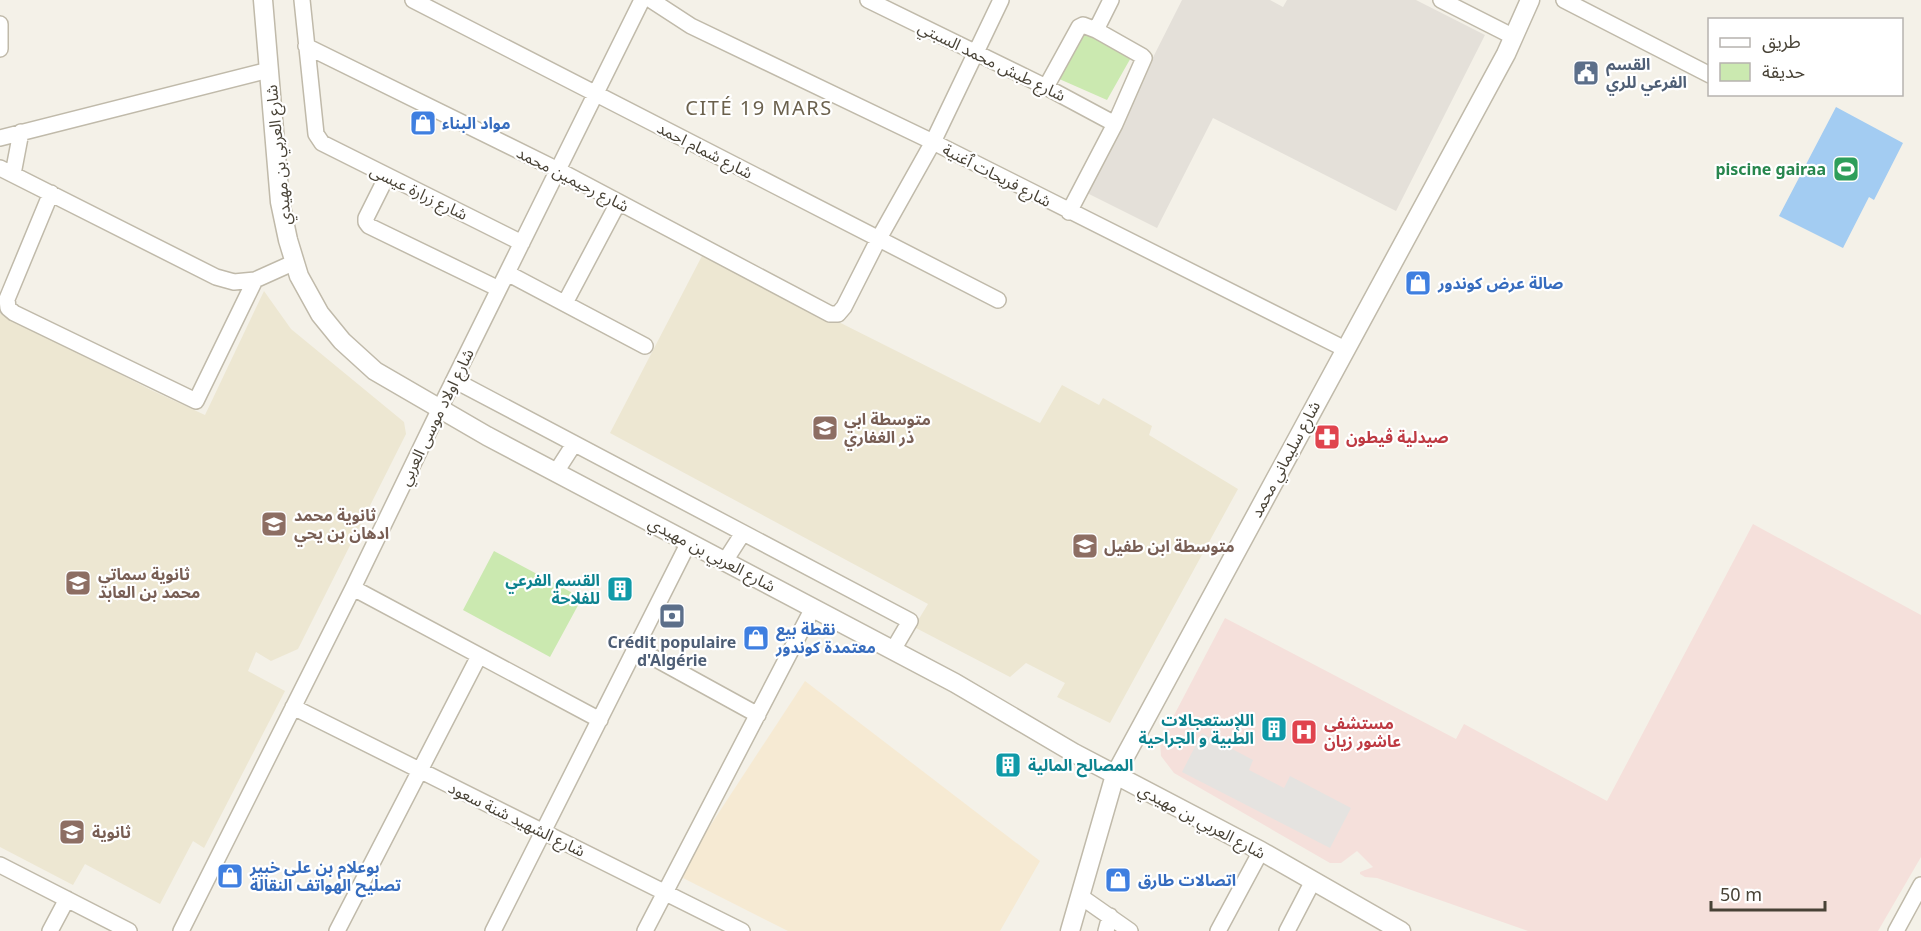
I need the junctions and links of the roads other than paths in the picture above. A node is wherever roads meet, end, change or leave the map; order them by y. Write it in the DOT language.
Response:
graph roads {
  1 [pos="263,0"];
  2 [pos="302,0"];
  3 [pos="413,0"];
  4 [pos="642,0"];
  5 [pos="651,0"];
  6 [pos="868,0"];
  7 [pos="1001,0"];
  8 [pos="1441,0"];
  9 [pos="1530,0"];
  10 [pos="1564,0"];
  11 [pos="1105,2"];
  12 [pos="0,24"];
  13 [pos="1096,30"];
  14 [pos="1514,37"];
  15 [pos="306,46"];
  16 [pos="0,49"];
  17 [pos="976,53"];
  18 [pos="269,70"];
  19 [pos="1708,74"];
  20 [pos="1046,87"];
  21 [pos="595,94"];
  22 [pos="1115,124"];
  23 [pos="21,132"];
  24 [pos="0,138"];
  25 [pos="933,142"];
  26 [pos="558,170"];
  27 [pos="6,171"];
  28 [pos="387,176"];
  29 [pos="51,193"];
  30 [pos="618,203"];
  31 [pos="1069,212"];
  32 [pos="878,240"];
  33 [pos="522,243"];
  34 [pos="295,262"];
  35 [pos="507,273"];
  36 [pos="255,280"];
  37 [pos="499,289"];
  38 [pos="998,300"];
  39 [pos="565,303"];
  40 [pos="645,346"];
  41 [pos="1345,349"];
  42 [pos="454,380"];
  43 [pos="440,409"];
  44 [pos="574,444"];
  45 [pos="556,472"];
  46 [pos="743,533"];
  47 [pos="689,542"];
  48 [pos="725,561"];
  49 [pos="353,588"];
  50 [pos="813,608"];
  51 [pos="636,648"];
  52 [pos="893,650"];
  53 [pos="479,656"];
  54 [pos="292,707"];
  55 [pos="758,715"];
  56 [pos="600,720"];
  57 [pos="420,771"];
  58 [pos="1115,775"];
  59 [pos="543,832"];
  60 [pos="1261,851"];
  61 [pos="0,865"];
  62 [pos="1313,881"];
  63 [pos="1921,885"];
  64 [pos="664,892"];
  65 [pos="1080,896"];
  66 [pos="67,899"];
  67 [pos="1110,916"];
  68 [pos="51,931"];
  69 [pos="129,931"];
  70 [pos="181,931"];
  71 [pos="337,931"];
  72 [pos="493,931"];
  73 [pos="645,931"];
  74 [pos="742,931"];
  75 [pos="1071,931"];
  76 [pos="1106,931"];
  77 [pos="1130,931"];
  78 [pos="1218,931"];
  79 [pos="1287,931"];
  80 [pos="1401,931"];
  81 [pos="1896,931"];
  1 -- 18 [label="street, شارع العربي بن مهيدي"];
  2 -- 15 [label="street"];
  3 -- 21 [label="street, شارع شمام احمد"];
  4 -- 21 [label="street, شارع اولاد موسى العربي"];
  5 -- 25 [label="street, شارع فريحات ٱغنية"];
  6 -- 17 [label="street, شارع طبش محمد السبتي"];
  7 -- 17 [label="street"];
  8 -- 14 [label="street"];
  9 -- 14 [label="street, شارع سليماني محمد"];
  10 -- 19 [label="street"];
  11 -- 13 [label="street"];
  12 -- 16 [label="street"];
  13 -- 20 [label="street"];
  13 -- 22 [label="street"];
  14 -- 41 [label="street, شارع سليماني محمد"];
  15 -- 26 [label="street, شارع رحيمين محمد"];
  15 -- 28 [label="street, شارع زرارة عيسى"];
  17 -- 20 [label="street, شارع طبش محمد السبتي"];
  17 -- 25 [label="street"];
  18 -- 23 [label="street"];
  18 -- 34 [label="street, شارع العربي بن مهيدي"];
  20 -- 22 [label="street, شارع طبش محمد السبتي"];
  21 -- 26 [label="street, شارع اولاد موسى العربي"];
  21 -- 32 [label="street, شارع شمام احمد"];
  22 -- 31 [label="street"];
  23 -- 24 [label="street"];
  23 -- 27 [label="street"];
  25 -- 31 [label="street, شارع فريحات ٱغنية"];
  25 -- 32 [label="street"];
  26 -- 30 [label="street, شارع رحيمين محمد"];
  26 -- 33 [label="street, شارع اولاد موسى العربي"];
  27 -- 29 [label="street"];
  28 -- 33 [label="street, شارع زرارة عيسى"];
  28 -- 37 [label="street"];
  29 -- 36 [label="street"];
  29 -- 36 [label="street"];
  30 -- 32 [label="street, شارع رحيمين محمد"];
  30 -- 39 [label="street"];
  31 -- 41 [label="street, شارع فريحات ٱغنية"];
  32 -- 38 [label="street, شارع شمام احمد"];
  33 -- 35 [label="street, شارع اولاد موسى العربي"];
  34 -- 36 [label="street"];
  34 -- 43 [label="street, شارع العربي بن مهيدي"];
  35 -- 37 [label="street, شارع اولاد موسى العربي"];
  35 -- 39 [label="street"];
  37 -- 42 [label="street, شارع اولاد موسى العربي"];
  39 -- 40 [label="street"];
  41 -- 58 [label="street, شارع سليماني محمد"];
  42 -- 43 [label="street, شارع اولاد موسى العربي"];
  42 -- 44 [label="street"];
  43 -- 45 [label="street, شارع العربي بن مهيدي"];
  43 -- 49 [label="street, شارع اولاد موسى العربي"];
  44 -- 45 [label="street"];
  44 -- 46 [label="street"];
  45 -- 47 [label="street, شارع العربي بن مهيدي"];
  46 -- 48 [label="street"];
  46 -- 52 [label="street"];
  47 -- 48 [label="street, شارع العربي بن مهيدي"];
  47 -- 51 [label="street"];
  48 -- 50 [label="street, شارع العربي بن مهيدي"];
  49 -- 53 [label="street"];
  49 -- 54 [label="street, شارع اولاد موسى العربي"];
  50 -- 52 [label="street, شارع العربي بن مهيدي"];
  50 -- 55 [label="street"];
  51 -- 55 [label="street"];
  51 -- 56 [label="street"];
  52 -- 58 [label="street, شارع العربي بن مهيدي"];
  53 -- 56 [label="street"];
  53 -- 57 [label="street"];
  54 -- 57 [label="street, شارع الشهيد شنة سعود"];
  54 -- 70 [label="street, شارع اولاد موسى العربي"];
  55 -- 64 [label="street"];
  56 -- 59 [label="street"];
  57 -- 59 [label="street, شارع الشهيد شنة سعود"];
  57 -- 71 [label="street"];
  58 -- 60 [label="street, شارع العربي بن مهيدي"];
  58 -- 65 [label="street, شارع سليماني محمد"];
  59 -- 64 [label="street, شارع الشهيد شنة سعود"];
  59 -- 72 [label="street"];
  60 -- 62 [label="street, شارع العربي بن مهيدي"];
  60 -- 78 [label="street"];
  61 -- 66 [label="street"];
  62 -- 79 [label="street"];
  62 -- 80 [label="street, شارع العربي بن مهيدي"];
  63 -- 81 [label="street"];
  64 -- 73 [label="street"];
  64 -- 74 [label="street, شارع الشهيد شنة سعود"];
  65 -- 67 [label="street"];
  65 -- 75 [label="street, شارع سليماني محمد"];
  66 -- 68 [label="street"];
  66 -- 69 [label="street"];
  67 -- 76 [label="street"];
  67 -- 77 [label="street"];
}
